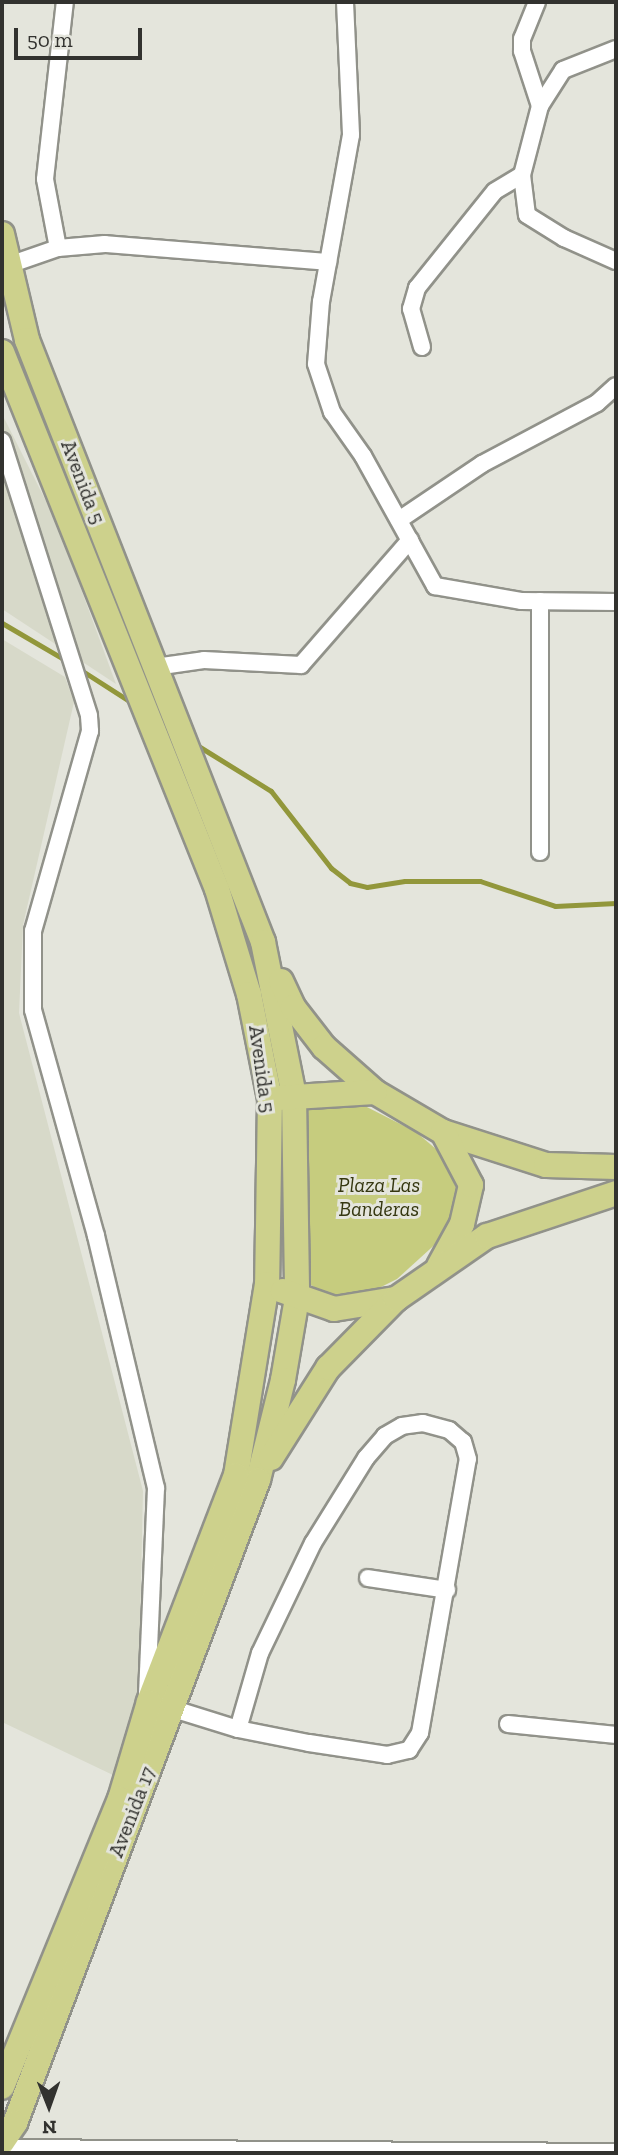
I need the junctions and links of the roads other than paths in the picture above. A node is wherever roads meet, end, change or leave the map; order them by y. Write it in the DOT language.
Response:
graph roads {
  1 [pos="65,2"];
  2 [pos="345,2"];
  3 [pos="537,2"];
  4 [pos="616,49"];
  5 [pos="540,106"];
  6 [pos="522,175"];
  7 [pos="2,234"];
  8 [pos="58,248"];
  9 [pos="616,261"];
  10 [pos="328,262"];
  11 [pos="5,267"];
  12 [pos="422,347"];
  13 [pos="2,352"];
  14 [pos="616,386"];
  15 [pos="2,441"];
  16 [pos="399,520"];
  17 [pos="410,540"];
  18 [pos="540,601"];
  19 [pos="616,602"];
  20 [pos="155,667"];
  21 [pos="540,852"];
  22 [pos="263,942"];
  23 [pos="375,1093"];
  24 [pos="282,1097"];
  25 [pos="443,1132"];
  26 [pos="616,1167"];
  27 [pos="616,1193"];
  28 [pos="437,1269"];
  29 [pos="267,1284"];
  30 [pos="296,1298"];
  31 [pos="396,1299"];
  32 [pos="247,1477"];
  33 [pos="368,1578"];
  34 [pos="447,1590"];
  35 [pos="160,1705"];
  36 [pos="508,1724"];
  37 [pos="238,1729"];
  38 [pos="616,1735"];
  39 [pos="2,2087"];
  40 [pos="2,2142"];
  41 [pos="2,2148"];
  42 [pos="616,2152"];
  43 [pos="541,2153"];
  1 -- 8 [label="street"];
  2 -- 10 [label="street"];
  3 -- 5 [label="street"];
  4 -- 5 [label="street"];
  5 -- 6 [label="street"];
  6 -- 9 [label="street"];
  6 -- 12 [label="street"];
  7 -- 11 [label="main road, Avenida 5"];
  8 -- 10 [label="street"];
  8 -- 11 [label="street"];
  10 -- 16 [label="street"];
  11 -- 20 [label="main road, Avenida 5"];
  13 -- 24 [label="main road, Avenida 5"];
  14 -- 16 [label="street"];
  15 -- 35 [label="street"];
  16 -- 17 [label="street"];
  17 -- 18 [label="street"];
  17 -- 20 [label="street"];
  18 -- 19 [label="street"];
  18 -- 21 [label="street"];
  20 -- 22 [label="main road, Avenida 5"];
  22 -- 23 [label="main road"];
  22 -- 24 [label="main road, Avenida 5"];
  23 -- 24 [label="main road"];
  23 -- 25 [label="main road"];
  24 -- 29 [label="main road, Avenida 5"];
  24 -- 30 [label="main road, Avenida 5"];
  25 -- 26 [label="main road"];
  25 -- 28 [label="main road"];
  27 -- 28 [label="main road"];
  28 -- 31 [label="main road"];
  29 -- 30 [label="main road"];
  29 -- 32 [label="main road, Avenida 5"];
  30 -- 31 [label="main road"];
  30 -- 32 [label="main road, Avenida 5"];
  31 -- 32 [label="main road"];
  32 -- 35 [label="main road, Avenida 17"];
  33 -- 34 [label="street"];
  34 -- 37 [label="street"];
  34 -- 37 [label="street"];
  35 -- 37 [label="street"];
  35 -- 39 [label="main road, Avenida 17"];
  35 -- 40 [label="main road, Avenida 17"];
  36 -- 38 [label="street"];
  41 -- 43 [label="street"];
  42 -- 43 [label="street"];
}
